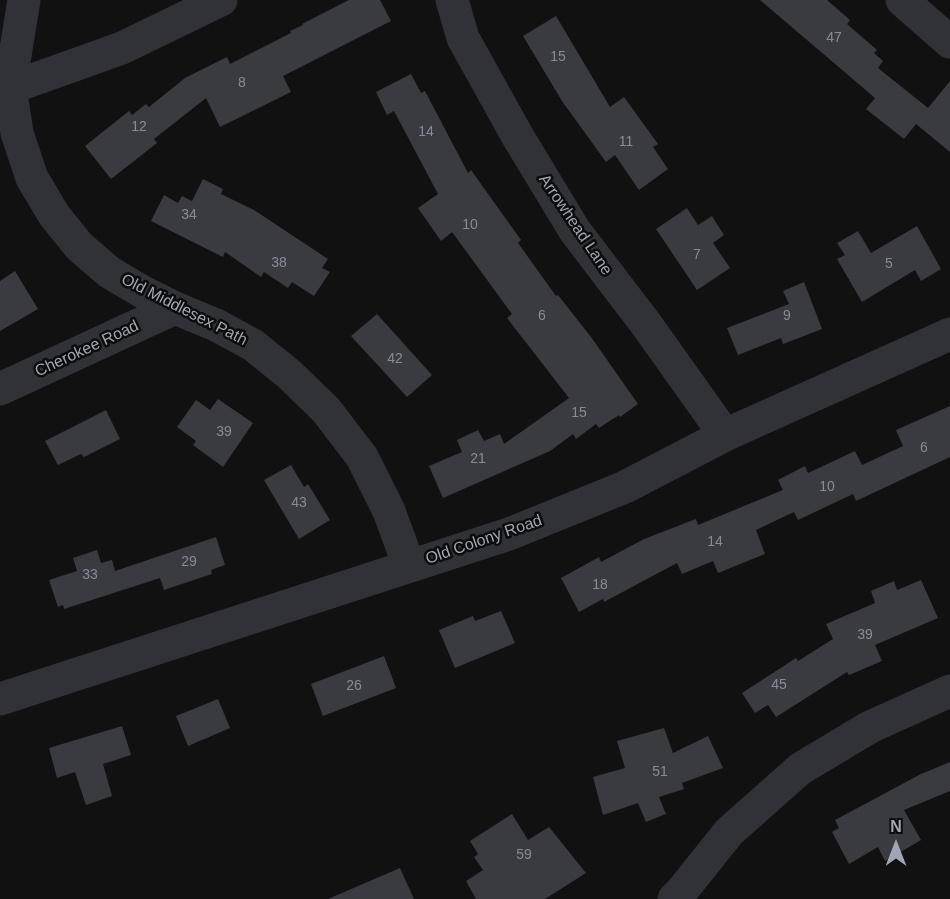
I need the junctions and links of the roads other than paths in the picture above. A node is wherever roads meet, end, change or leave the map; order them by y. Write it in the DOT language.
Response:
graph roads {
  1 [pos="24,0"];
  2 [pos="221,0"];
  3 [pos="452,0"];
  4 [pos="902,0"];
  5 [pos="950,42"];
  6 [pos="5,88"];
  7 [pos="175,308"];
  8 [pos="950,334"];
  9 [pos="0,389"];
  10 [pos="725,435"];
  11 [pos="409,566"];
  12 [pos="950,691"];
  13 [pos="0,699"];
  14 [pos="674,899"];
  1 -- 6 [label="street, Old Middlesex Path"];
  2 -- 6 [label="street"];
  3 -- 10 [label="street, Arrowhead Lane"];
  4 -- 5 [label="street"];
  6 -- 7 [label="street, Old Middlesex Path"];
  7 -- 9 [label="street, Cherokee Road"];
  7 -- 11 [label="street, Old Middlesex Path"];
  8 -- 10 [label="street, Old Colony Road"];
  10 -- 11 [label="street, Old Colony Road"];
  11 -- 13 [label="street, Old Colony Road"];
  12 -- 14 [label="street"];
}
